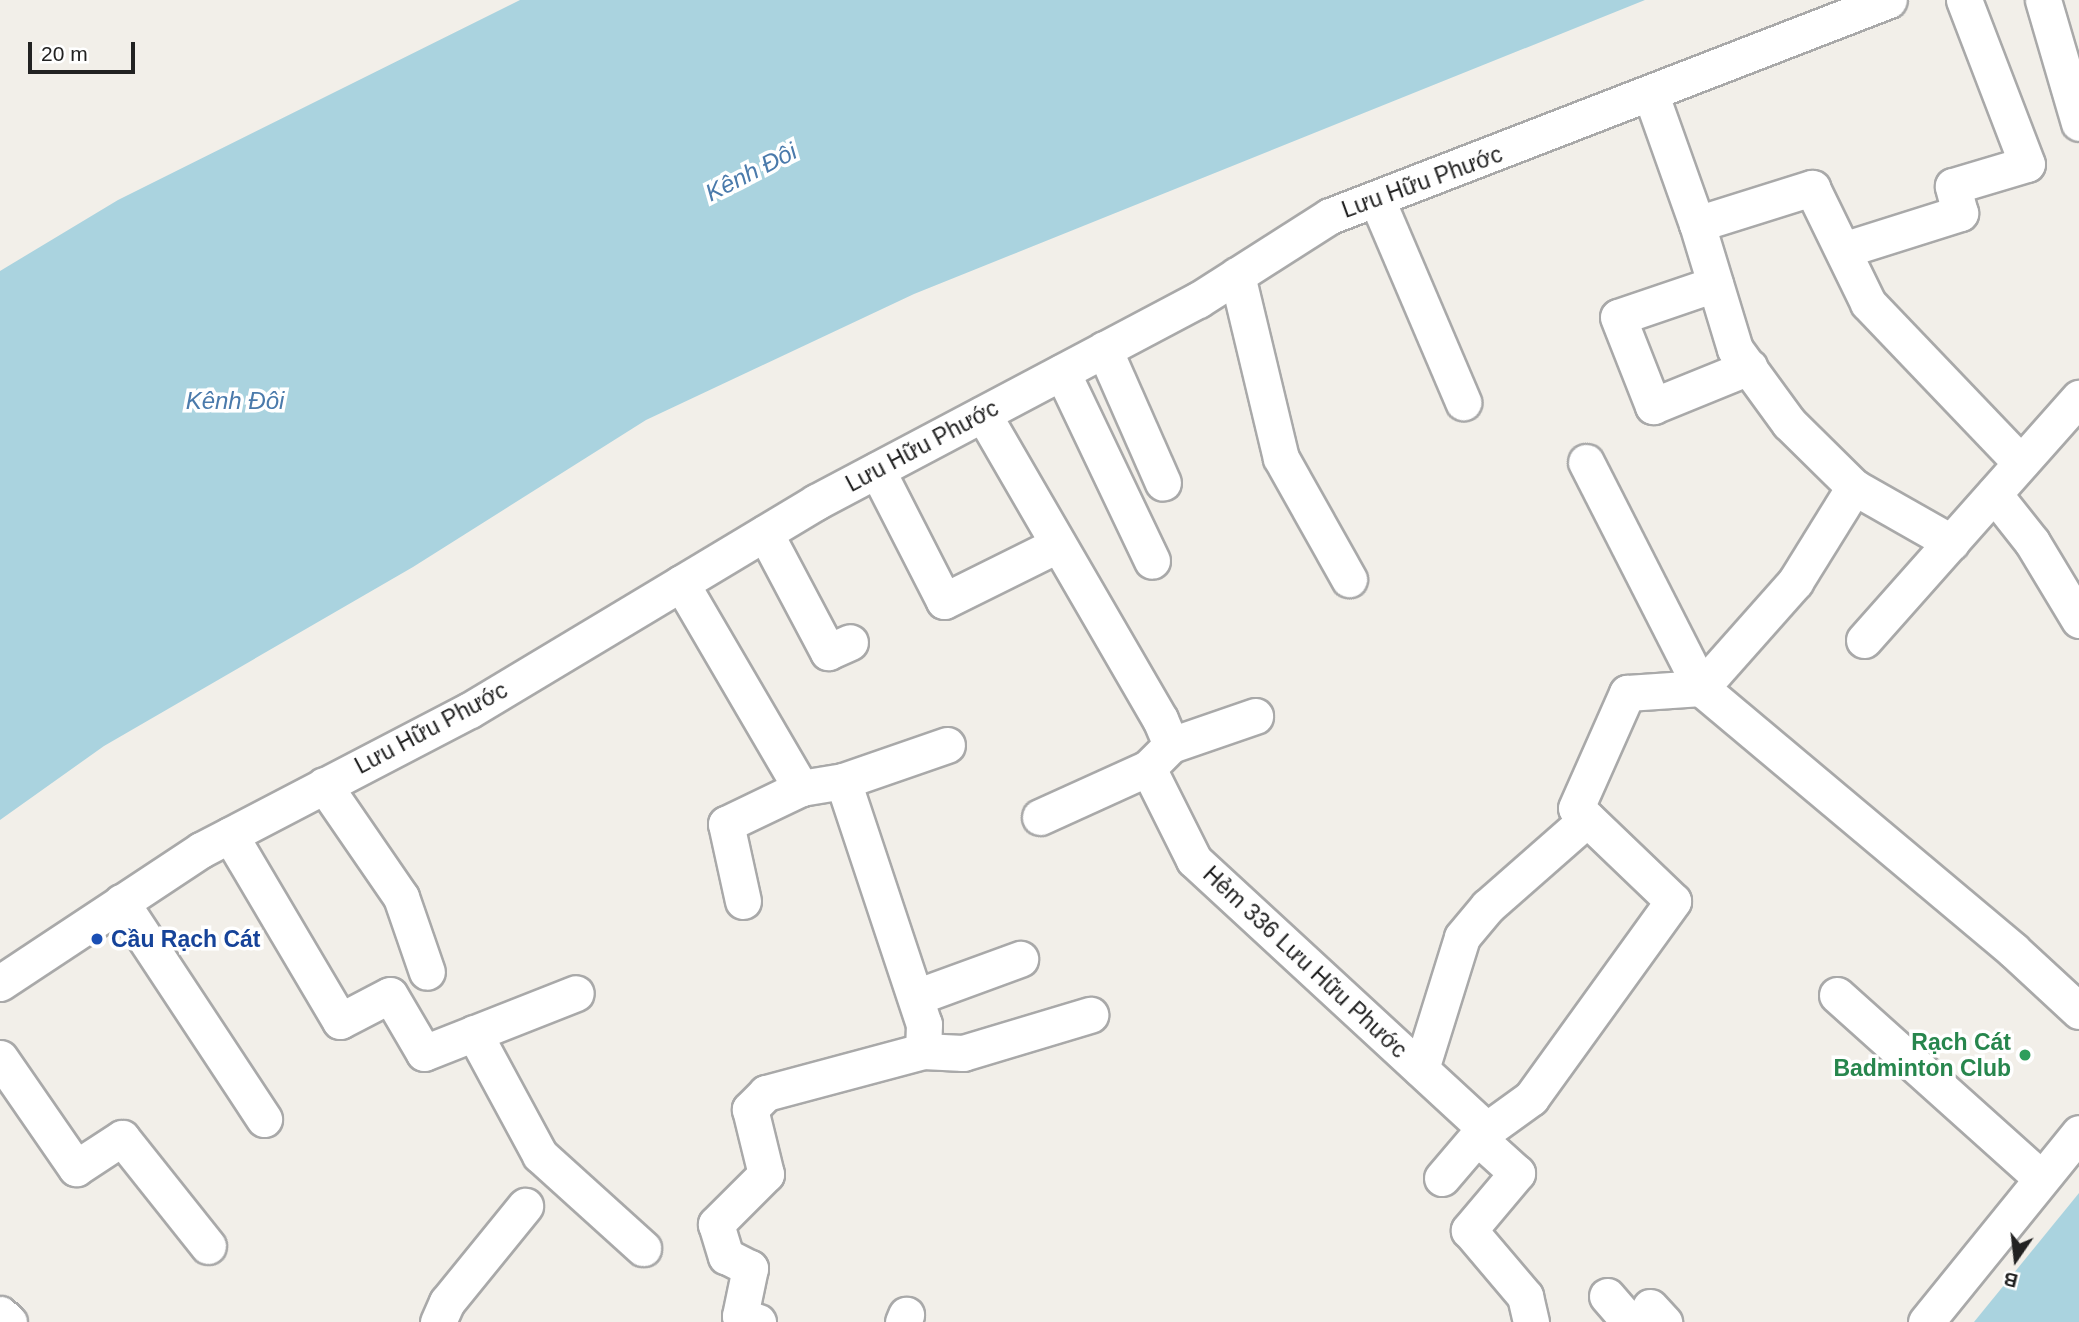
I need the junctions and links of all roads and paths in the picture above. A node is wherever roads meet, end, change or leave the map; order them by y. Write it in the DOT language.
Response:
graph roads {
  1 [pos="1889,0"];
  2 [pos="1964,0"];
  3 [pos="2043,0"];
  4 [pos="1651,95"];
  5 [pos="2079,123"];
  6 [pos="1377,200"];
  7 [pos="1698,224"];
  8 [pos="1843,250"];
  9 [pos="1237,275"];
  10 [pos="1716,284"];
  11 [pos="1104,349"];
  12 [pos="1749,367"];
  13 [pos="1062,372"];
  14 [pos="2079,398"];
  15 [pos="1463,402"];
  16 [pos="983,414"];
  17 [pos="1586,462"];
  18 [pos="2021,463"];
  19 [pos="877,470"];
  20 [pos="1163,483"];
  21 [pos="1854,487"];
  22 [pos="1994,494"];
  23 [pos="765,533"];
  24 [pos="1951,542"];
  25 [pos="1057,545"];
  26 [pos="1152,561"];
  27 [pos="1349,579"];
  28 [pos="681,583"];
  29 [pos="2079,620"];
  30 [pos="1864,640"];
  31 [pos="850,642"];
  32 [pos="1701,688"];
  33 [pos="1255,716"];
  34 [pos="947,746"];
  35 [pos="1159,757"];
  36 [pos="843,781"];
  37 [pos="324,785"];
  38 [pos="801,788"];
  39 [pos="1040,817"];
  40 [pos="1587,819"];
  41 [pos="230,835"];
  42 [pos="743,901"];
  43 [pos="121,902"];
  44 [pos="1020,959"];
  45 [pos="427,972"];
  46 [pos="0,983"];
  47 [pos="576,993"];
  48 [pos="1837,995"];
  49 [pos="916,997"];
  50 [pos="2079,1011"];
  51 [pos="1090,1015"];
  52 [pos="474,1033"];
  53 [pos="923,1051"];
  54 [pos="0,1058"];
  55 [pos="1421,1069"];
  56 [pos="264,1119"];
  57 [pos="2079,1133"];
  58 [pos="1482,1134"];
  59 [pos="1442,1178"];
  60 [pos="2041,1178"];
  61 [pos="525,1206"];
  62 [pos="208,1246"];
  63 [pos="643,1248"];
  64 [pos="1607,1296"];
  65 [pos="0,1314"];
  66 [pos="1648,1317"];
  67 [pos="9,1322"];
  68 [pos="438,1322"];
  69 [pos="758,1322"];
  70 [pos="1531,1322"];
  71 [pos="1926,1322"];
  1 -- 4 [label="street, Lưu Hữu Phước"];
  2 -- 8 [label="street"];
  3 -- 5 [label="street"];
  4 -- 6 [label="street, Lưu Hữu Phước"];
  4 -- 7 [label="street"];
  6 -- 9 [label="street, Lưu Hữu Phước"];
  6 -- 15 [label="street"];
  7 -- 8 [label="street"];
  7 -- 10 [label="street"];
  8 -- 18 [label="street"];
  9 -- 11 [label="street, Lưu Hữu Phước"];
  9 -- 27 [label="street"];
  10 -- 12 [label="street"];
  10 -- 12 [label="street"];
  11 -- 13 [label="street, Lưu Hữu Phước"];
  11 -- 20 [label="street"];
  12 -- 21 [label="street"];
  13 -- 16 [label="street, Lưu Hữu Phước"];
  13 -- 26 [label="street"];
  14 -- 18 [label="street"];
  16 -- 19 [label="street, Lưu Hữu Phước"];
  16 -- 25 [label="street, Hẻm 336 Lưu Hữu Phước"];
  17 -- 32 [label="street"];
  18 -- 22 [label="street"];
  19 -- 23 [label="street, Lưu Hữu Phước"];
  19 -- 25 [label="street"];
  21 -- 24 [label="street"];
  21 -- 32 [label="street"];
  22 -- 24 [label="street"];
  22 -- 29 [label="street"];
  23 -- 28 [label="street, Lưu Hữu Phước"];
  23 -- 31 [label="street"];
  24 -- 30 [label="street"];
  25 -- 35 [label="street, Hẻm 336 Lưu Hữu Phước"];
  28 -- 37 [label="street, Lưu Hữu Phước"];
  28 -- 38 [label="street"];
  32 -- 40 [label="street"];
  32 -- 50 [label="street"];
  33 -- 35 [label="street"];
  34 -- 36 [label="street"];
  35 -- 39 [label="street"];
  35 -- 55 [label="street, Hẻm 336 Lưu Hữu Phước"];
  36 -- 38 [label="street"];
  36 -- 49 [label="street"];
  37 -- 41 [label="street, Lưu Hữu Phước"];
  37 -- 45 [label="street"];
  38 -- 42 [label="street"];
  40 -- 55 [label="street"];
  40 -- 58 [label="street"];
  41 -- 43 [label="street, Lưu Hữu Phước"];
  41 -- 52 [label="street"];
  43 -- 46 [label="street, Lưu Hữu Phước"];
  43 -- 56 [label="street"];
  44 -- 49 [label="street"];
  47 -- 52 [label="street"];
  48 -- 60 [label="street"];
  49 -- 53 [label="street"];
  51 -- 53 [label="street"];
  52 -- 63 [label="street"];
  53 -- 69 [label="street"];
  54 -- 62 [label="street"];
  55 -- 58 [label="street, Hẻm 336 Lưu Hữu Phước"];
  57 -- 60 [label="street"];
  58 -- 59 [label="street"];
  58 -- 70 [label="street, Hẻm 336 Lưu Hữu Phước"];
  60 -- 71 [label="street"];
  61 -- 68 [label="street"];
  64 -- 66 [label="street"];
  65 -- 67 [label="street"];
}
